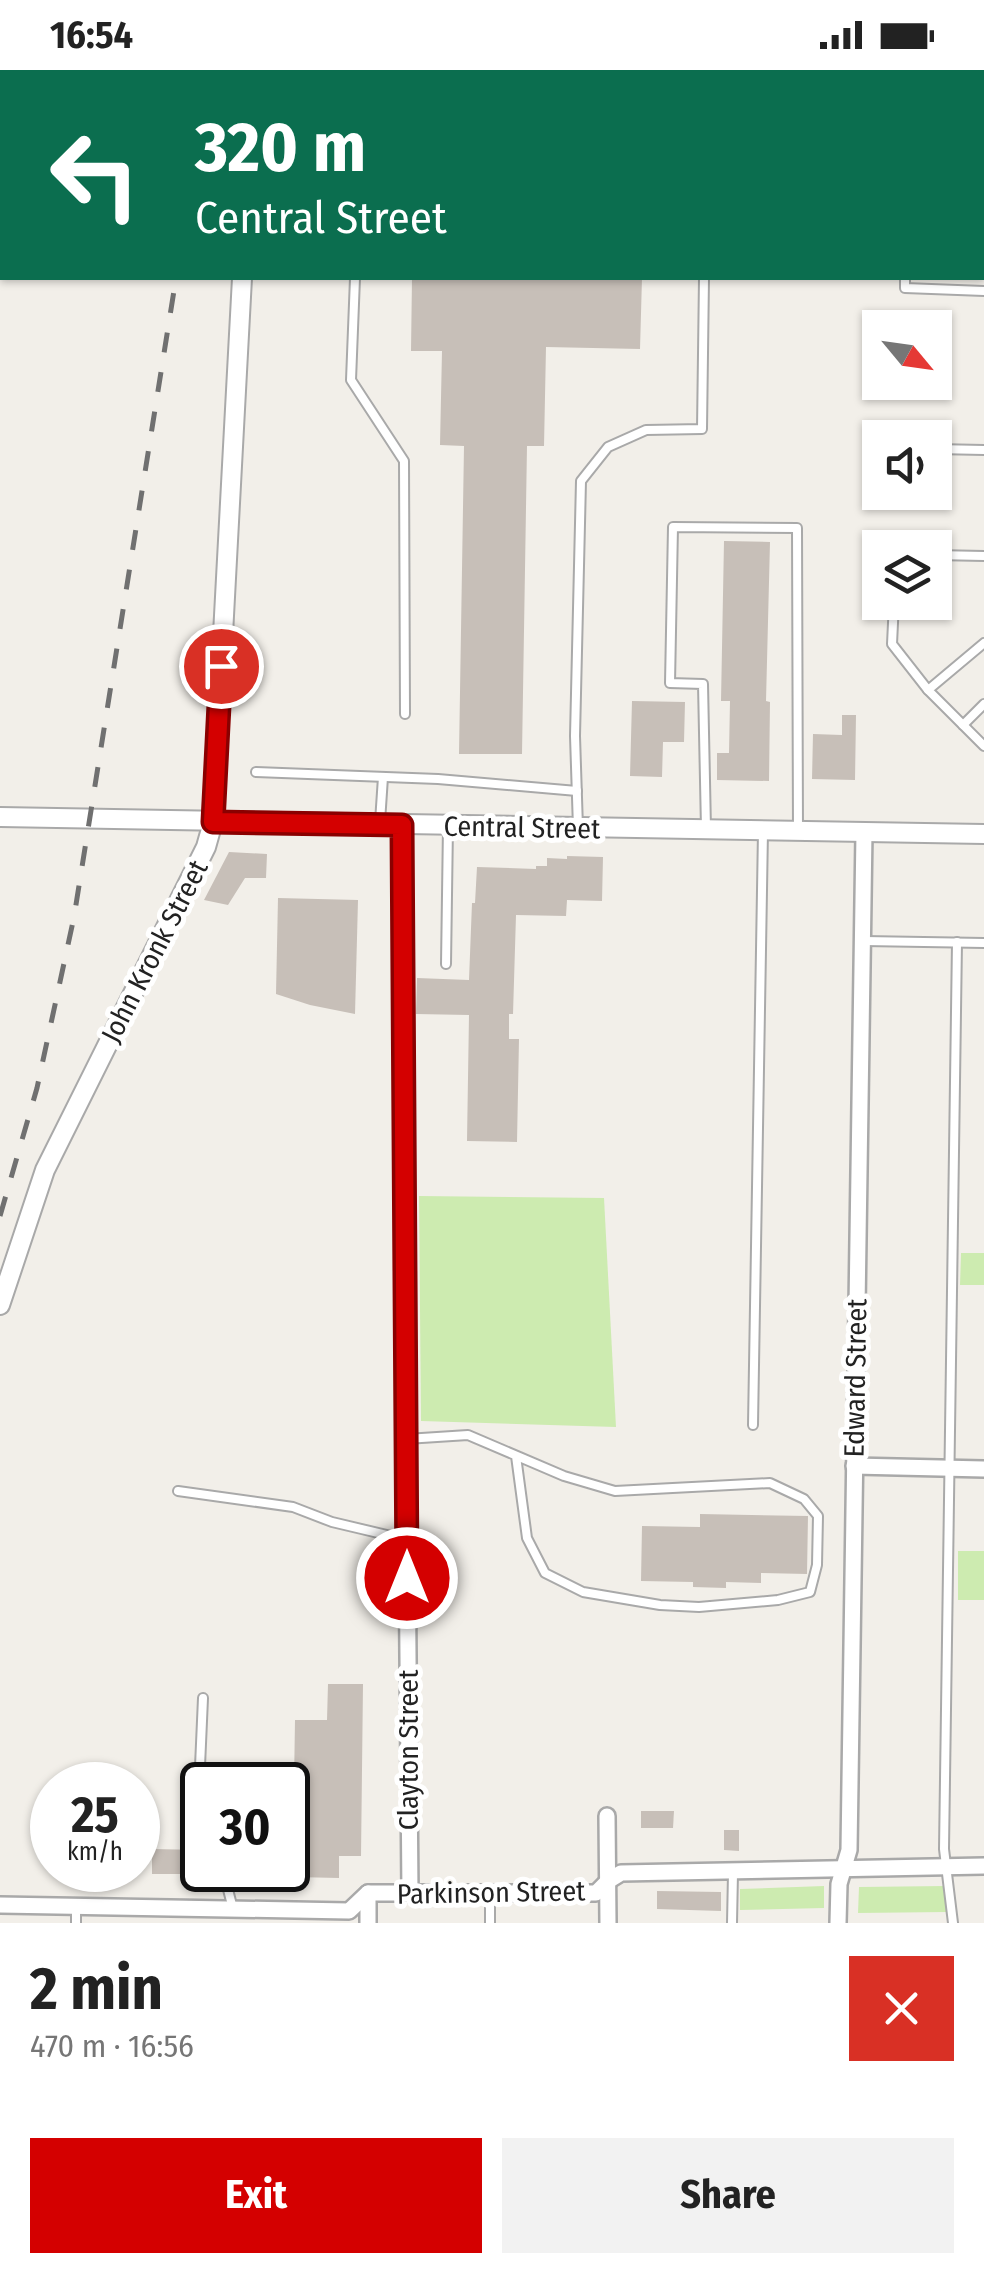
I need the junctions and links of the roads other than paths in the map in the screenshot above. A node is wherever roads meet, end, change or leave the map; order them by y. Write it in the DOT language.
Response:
graph roads {
  1 [pos="242,280"];
  2 [pos="355,280"];
  3 [pos="704,280"];
  4 [pos="905,280"];
  5 [pos="984,291"];
  6 [pos="952,449"];
  7 [pos="984,450"];
  8 [pos="952,555"];
  9 [pos="984,556"];
  10 [pos="893,620"];
  11 [pos="984,642"];
  12 [pos="928,690"];
  13 [pos="984,704"];
  14 [pos="405,714"];
  15 [pos="963,725"];
  16 [pos="984,746"];
  17 [pos="256,772"];
  18 [pos="382,777"];
  19 [pos="577,792"];
  20 [pos="0,818"];
  21 [pos="213,822"];
  22 [pos="380,824"];
  23 [pos="402,825"];
  24 [pos="448,826"];
  25 [pos="578,828"];
  26 [pos="706,830"];
  27 [pos="763,830"];
  28 [pos="798,831"];
  29 [pos="864,832"];
  30 [pos="984,834"];
  31 [pos="861,941"];
  32 [pos="956,942"];
  33 [pos="984,942"];
  34 [pos="446,964"];
  35 [pos="0,1304"];
  36 [pos="752,1425"];
  37 [pos="406,1439"];
  38 [pos="516,1456"];
  39 [pos="854,1466"];
  40 [pos="950,1468"];
  41 [pos="984,1469"];
  42 [pos="178,1490"];
  43 [pos="407,1538"];
  44 [pos="203,1698"];
  45 [pos="200,1762"];
  46 [pos="606,1816"];
  47 [pos="984,1866"];
  48 [pos="945,1868"];
  49 [pos="844,1869"];
  50 [pos="732,1872"];
  51 [pos="608,1882"];
  52 [pos="228,1892"];
  53 [pos="368,1893"];
  54 [pos="490,1893"];
  55 [pos="410,1894"];
  56 [pos="0,1904"];
  57 [pos="232,1909"];
  58 [pos="76,1914"];
  59 [pos="174,1915"];
  60 [pos="269,1916"];
  61 [pos="368,1923"];
  62 [pos="490,1923"];
  63 [pos="608,1923"];
  64 [pos="732,1923"];
  65 [pos="838,1923"];
  66 [pos="953,1923"];
  1 -- 21 [label="street, John Kronk Street"];
  2 -- 14 [label="lane"];
  3 -- 19 [label="lane"];
  4 -- 5 [label="lane"];
  6 -- 7 [label="lane"];
  8 -- 9 [label="lane"];
  10 -- 12 [label="lane"];
  11 -- 12 [label="lane"];
  12 -- 15 [label="lane"];
  13 -- 15 [label="lane"];
  15 -- 16 [label="lane"];
  17 -- 18 [label="lane"];
  18 -- 19 [label="lane"];
  18 -- 22 [label="lane"];
  19 -- 25 [label="lane"];
  20 -- 21 [label="street, Central Street"];
  21 -- 22 [label="street, Central Street"];
  21 -- 35 [label="street, John Kronk Street"];
  22 -- 23 [label="street, Central Street"];
  23 -- 24 [label="street, Central Street"];
  23 -- 37 [label="street, Clayton Street"];
  24 -- 25 [label="street, Central Street"];
  24 -- 34 [label="lane"];
  25 -- 26 [label="street, Central Street"];
  26 -- 27 [label="street, Central Street"];
  26 -- 28 [label="lane"];
  27 -- 28 [label="street, Central Street"];
  27 -- 36 [label="lane"];
  28 -- 29 [label="street, Central Street"];
  29 -- 30 [label="street, Central Street"];
  29 -- 31 [label="street, Edward Street"];
  31 -- 32 [label="lane"];
  31 -- 39 [label="street, Edward Street"];
  32 -- 33 [label="lane"];
  32 -- 40 [label="lane"];
  37 -- 38 [label="lane"];
  37 -- 43 [label="street, Clayton Street"];
  38 -- 38 [label="lane"];
  39 -- 40 [label="street"];
  39 -- 49 [label="street, Edward Street"];
  40 -- 41 [label="street"];
  40 -- 48 [label="lane"];
  42 -- 43 [label="lane"];
  43 -- 55 [label="street, Clayton Street"];
  44 -- 45 [label="lane"];
  46 -- 51 [label="street"];
  47 -- 48 [label="street, Parkinson Street"];
  48 -- 49 [label="street, Parkinson Street"];
  48 -- 66 [label="lane"];
  49 -- 50 [label="street, Parkinson Street"];
  49 -- 65 [label="street, Edward Street"];
  50 -- 51 [label="street, Parkinson Street"];
  50 -- 64 [label="lane"];
  51 -- 54 [label="street, Parkinson Street"];
  51 -- 63 [label="street"];
  52 -- 57 [label="lane"];
  53 -- 55 [label="street, Parkinson Street"];
  53 -- 60 [label="street, Parkinson Street"];
  53 -- 61 [label="street"];
  54 -- 55 [label="street, Parkinson Street"];
  54 -- 62 [label="lane"];
  56 -- 58 [label="street, Parkinson Street"];
  57 -- 59 [label="street, Parkinson Street"];
  57 -- 60 [label="street, Parkinson Street"];
  58 -- 59 [label="street, Parkinson Street"];
}
